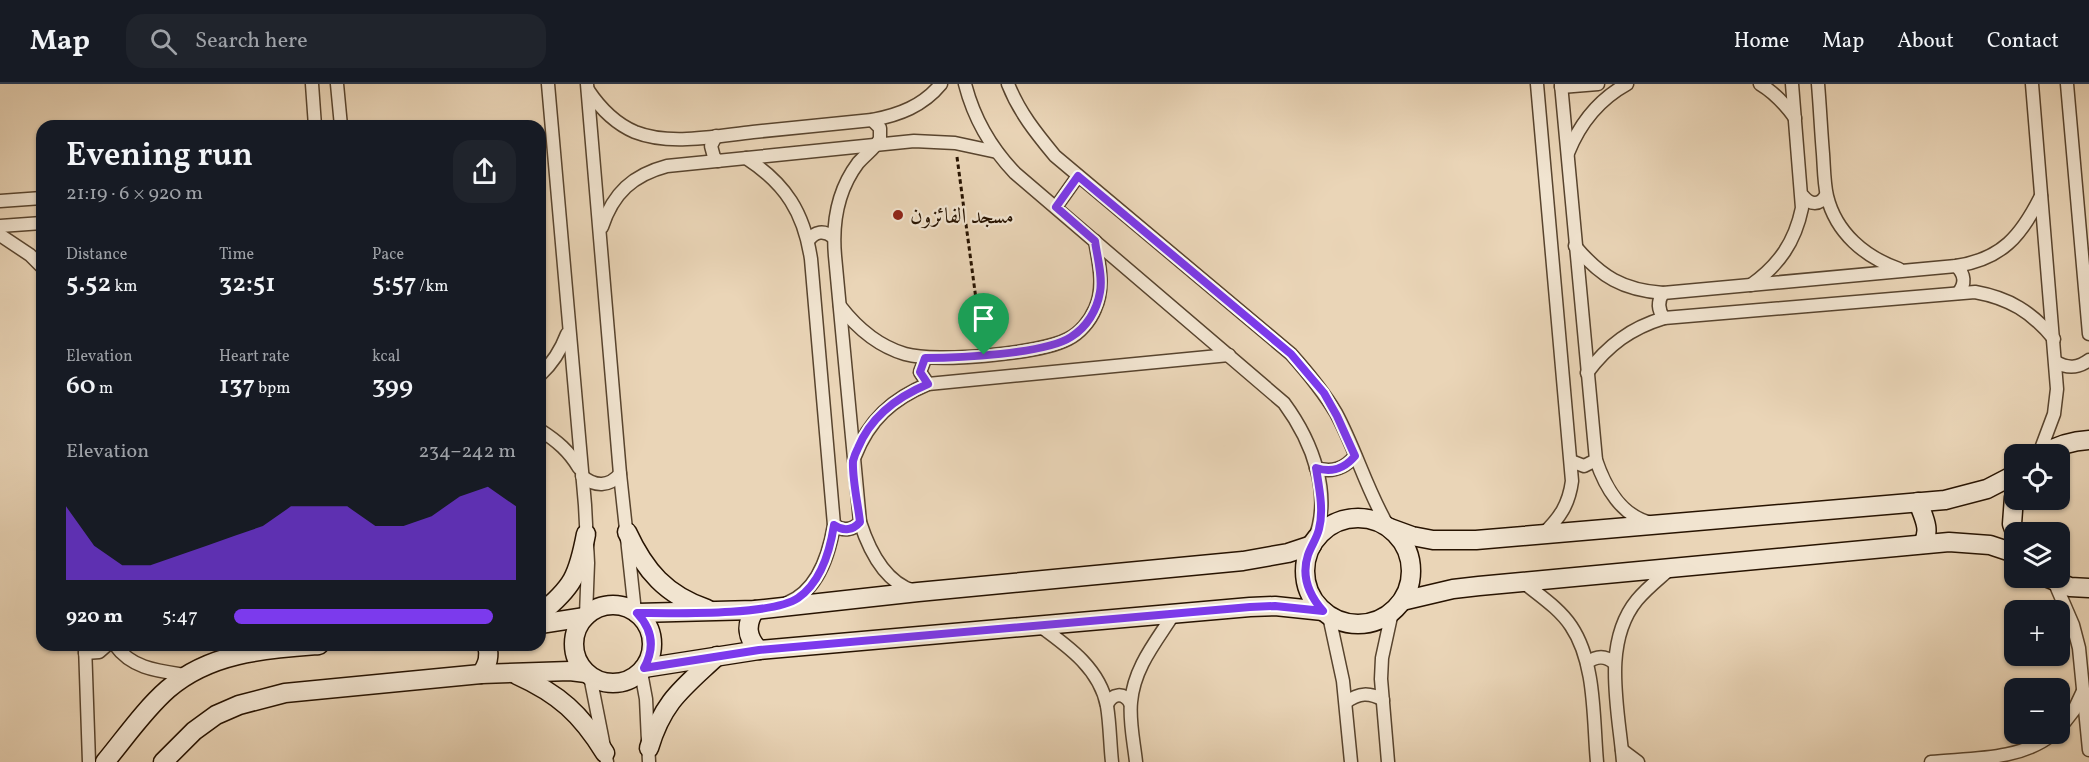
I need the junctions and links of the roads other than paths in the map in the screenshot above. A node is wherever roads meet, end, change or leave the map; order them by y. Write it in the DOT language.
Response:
graph roads {
  1 [pos="312,84"];
  2 [pos="338,84"];
  3 [pos="548,84"];
  4 [pos="941,84"];
  5 [pos="965,84"];
  6 [pos="1008,84"];
  7 [pos="1537,84"];
  8 [pos="1598,84"];
  9 [pos="1627,84"];
  10 [pos="1760,84"];
  11 [pos="1792,84"];
  12 [pos="1818,84"];
  13 [pos="2032,84"];
  14 [pos="2067,84"];
  15 [pos="587,86"];
  16 [pos="1561,86"];
  17 [pos="1795,118"];
  18 [pos="315,120"];
  19 [pos="341,120"];
  20 [pos="872,120"];
  21 [pos="717,136"];
  22 [pos="876,145"];
  23 [pos="996,152"];
  24 [pos="1567,154"];
  25 [pos="746,158"];
  26 [pos="718,161"];
  27 [pos="1078,176"];
  28 [pos="1826,195"];
  29 [pos="1803,196"];
  30 [pos="2042,196"];
  31 [pos="36,198"];
  32 [pos="0,201"];
  33 [pos="1056,207"];
  34 [pos="36,223"];
  35 [pos="0,226"];
  36 [pos="600,234"];
  37 [pos="0,235"];
  38 [pos="833,237"];
  39 [pos="808,241"];
  40 [pos="1095,241"];
  41 [pos="1575,246"];
  42 [pos="36,261"];
  43 [pos="1956,266"];
  44 [pos="1906,271"];
  45 [pos="1751,285"];
  46 [pos="1663,293"];
  47 [pos="1958,293"];
  48 [pos="840,306"];
  49 [pos="1664,318"];
  50 [pos="569,330"];
  51 [pos="2089,334"];
  52 [pos="2054,339"];
  53 [pos="1229,355"];
  54 [pos="925,358"];
  55 [pos="2089,360"];
  56 [pos="2056,362"];
  57 [pos="546,369"];
  58 [pos="1587,373"];
  59 [pos="928,384"];
  60 [pos="546,434"];
  61 [pos="2089,440"];
  62 [pos="2044,444"];
  63 [pos="2063,444"];
  64 [pos="1355,456"];
  65 [pos="853,460"];
  66 [pos="1596,460"];
  67 [pos="1571,461"];
  68 [pos="1316,468"];
  69 [pos="582,474"];
  70 [pos="620,474"];
  71 [pos="2004,480"];
  72 [pos="1918,502"];
  73 [pos="860,522"];
  74 [pos="834,525"];
  75 [pos="1662,525"];
  76 [pos="1390,528"];
  77 [pos="627,532"];
  78 [pos="586,534"];
  79 [pos="1543,535"];
  80 [pos="1312,544"];
  81 [pos="1922,544"];
  82 [pos="2004,550"];
  83 [pos="1671,568"];
  84 [pos="1523,582"];
  85 [pos="2070,587"];
  86 [pos="2056,588"];
  87 [pos="2089,588"];
  88 [pos="918,592"];
  89 [pos="778,606"];
  90 [pos="1397,607"];
  91 [pos="546,610"];
  92 [pos="755,610"];
  93 [pos="715,611"];
  94 [pos="636,613"];
  95 [pos="1326,613"];
  96 [pos="1173,615"];
  97 [pos="585,616"];
  98 [pos="546,623"];
  99 [pos="1040,626"];
  100 [pos="759,650"];
  101 [pos="85,651"];
  102 [pos="120,651"];
  103 [pos="256,651"];
  104 [pos="488,651"];
  105 [pos="717,656"];
  106 [pos="1587,663"];
  107 [pos="1614,663"];
  108 [pos="2085,669"];
  109 [pos="642,670"];
  110 [pos="513,673"];
  111 [pos="481,674"];
  112 [pos="186,675"];
  113 [pos="588,675"];
  114 [pos="2083,690"];
  115 [pos="1383,700"];
  116 [pos="1346,702"];
  117 [pos="1130,703"];
  118 [pos="1107,705"];
  119 [pos="2070,715"];
  120 [pos="2037,744"];
  121 [pos="2089,750"];
  122 [pos="649,755"];
  123 [pos="1623,756"];
  124 [pos="606,757"];
  125 [pos="2004,759"];
  126 [pos="89,762"];
  127 [pos="105,762"];
  128 [pos="163,762"];
  129 [pos="1112,762"];
  130 [pos="1136,762"];
  131 [pos="1351,762"];
  132 [pos="1388,762"];
  133 [pos="1597,762"];
  134 [pos="1638,762"];
  135 [pos="1931,762"];
  1 -- 18 [label="street"];
  2 -- 19 [label="street"];
  3 -- 50 [label="street"];
  4 -- 20 [label="street"];
  5 -- 23 [label="street"];
  6 -- 27 [label="street"];
  7 -- 67 [label="street"];
  8 -- 16 [label="street"];
  9 -- 24 [label="street"];
  10 -- 17 [label="street"];
  11 -- 17 [label="street"];
  12 -- 28 [label="street"];
  13 -- 30 [label="street"];
  14 -- 51 [label="street"];
  15 -- 21 [label="street"];
  15 -- 36 [label="street"];
  16 -- 24 [label="street"];
  17 -- 29 [label="street"];
  20 -- 21 [label="street"];
  20 -- 22 [label="street"];
  21 -- 26 [label="street"];
  22 -- 23 [label="street"];
  22 -- 25 [label="street"];
  22 -- 38 [label="street"];
  23 -- 33 [label="street"];
  24 -- 41 [label="street"];
  25 -- 26 [label="street"];
  25 -- 39 [label="street"];
  26 -- 36 [label="street"];
  27 -- 33 [label="street"];
  27 -- 64 [label="street"];
  28 -- 29 [label="street"];
  28 -- 44 [label="street"];
  29 -- 45 [label="street"];
  30 -- 43 [label="street"];
  30 -- 52 [label="street"];
  31 -- 32 [label="street"];
  33 -- 40 [label="street"];
  34 -- 35 [label="street"];
  36 -- 70 [label="street"];
  37 -- 42 [label="street"];
  38 -- 39 [label="street"];
  38 -- 48 [label="street"];
  39 -- 74 [label="street"];
  40 -- 53 [label="street"];
  40 -- 54 [label="street"];
  41 -- 46 [label="street"];
  41 -- 58 [label="street"];
  43 -- 44 [label="street"];
  43 -- 47 [label="street"];
  44 -- 45 [label="street"];
  45 -- 46 [label="street"];
  46 -- 49 [label="street"];
  47 -- 49 [label="street"];
  47 -- 52 [label="street"];
  48 -- 54 [label="street"];
  48 -- 65 [label="street"];
  49 -- 58 [label="street"];
  50 -- 57 [label="street"];
  50 -- 69 [label="street"];
  52 -- 56 [label="street"];
  53 -- 59 [label="street"];
  53 -- 68 [label="street"];
  54 -- 59 [label="street"];
  55 -- 56 [label="street"];
  56 -- 62 [label="street"];
  58 -- 66 [label="street"];
  59 -- 65 [label="street"];
  60 -- 69 [label="street"];
  61 -- 63 [label="street"];
  64 -- 68 [label="street"];
  64 -- 76 [label="street"];
  65 -- 73 [label="street"];
  66 -- 67 [label="street"];
  66 -- 75 [label="street"];
  67 -- 79 [label="street"];
  68 -- 80 [label="street"];
  69 -- 70 [label="street"];
  69 -- 78 [label="street"];
  70 -- 77 [label="street"];
  71 -- 72 [label="street"];
  72 -- 75 [label="street"];
  72 -- 81 [label="street"];
  73 -- 74 [label="street"];
  73 -- 88 [label="street"];
  74 -- 89 [label="street"];
  75 -- 79 [label="street"];
  76 -- 79 [label="street"];
  76 -- 80 [label="street"];
  76 -- 90 [label="street"];
  77 -- 93 [label="street"];
  77 -- 94 [label="street"];
  78 -- 91 [label="street"];
  78 -- 97 [label="street"];
  80 -- 88 [label="street"];
  80 -- 95 [label="street"];
  81 -- 82 [label="street"];
  81 -- 83 [label="street"];
  83 -- 84 [label="street"];
  83 -- 107 [label="street"];
  84 -- 90 [label="street"];
  84 -- 106 [label="street"];
  85 -- 87 [label="street"];
  86 -- 108 [label="street"];
  88 -- 89 [label="street"];
  89 -- 92 [label="street"];
  90 -- 95 [label="street"];
  90 -- 115 [label="street"];
  92 -- 93 [label="street"];
  92 -- 100 [label="street"];
  93 -- 94 [label="street"];
  94 -- 97 [label="street"];
  94 -- 109 [label="street"];
  95 -- 96 [label="street"];
  95 -- 116 [label="street"];
  96 -- 99 [label="street"];
  96 -- 117 [label="street"];
  97 -- 98 [label="street"];
  97 -- 113 [label="street"];
  99 -- 100 [label="street"];
  99 -- 118 [label="street"];
  100 -- 105 [label="street"];
  101 -- 126 [label="street"];
  102 -- 112 [label="street"];
  103 -- 112 [label="street"];
  104 -- 111 [label="street"];
  105 -- 109 [label="street"];
  105 -- 122 [label="street"];
  106 -- 107 [label="street"];
  106 -- 133 [label="street"];
  107 -- 123 [label="street"];
  108 -- 114 [label="street"];
  109 -- 113 [label="street"];
  109 -- 122 [label="street"];
  110 -- 111 [label="street"];
  110 -- 113 [label="street"];
  110 -- 124 [label="street"];
  111 -- 128 [label="street"];
  112 -- 127 [label="street"];
  113 -- 124 [label="street"];
  114 -- 119 [label="street"];
  114 -- 121 [label="street"];
  115 -- 116 [label="street"];
  115 -- 132 [label="street"];
  116 -- 131 [label="street"];
  117 -- 118 [label="street"];
  117 -- 130 [label="street"];
  118 -- 129 [label="street"];
  120 -- 125 [label="street"];
  123 -- 134 [label="street"];
  125 -- 135 [label="street"];
}
